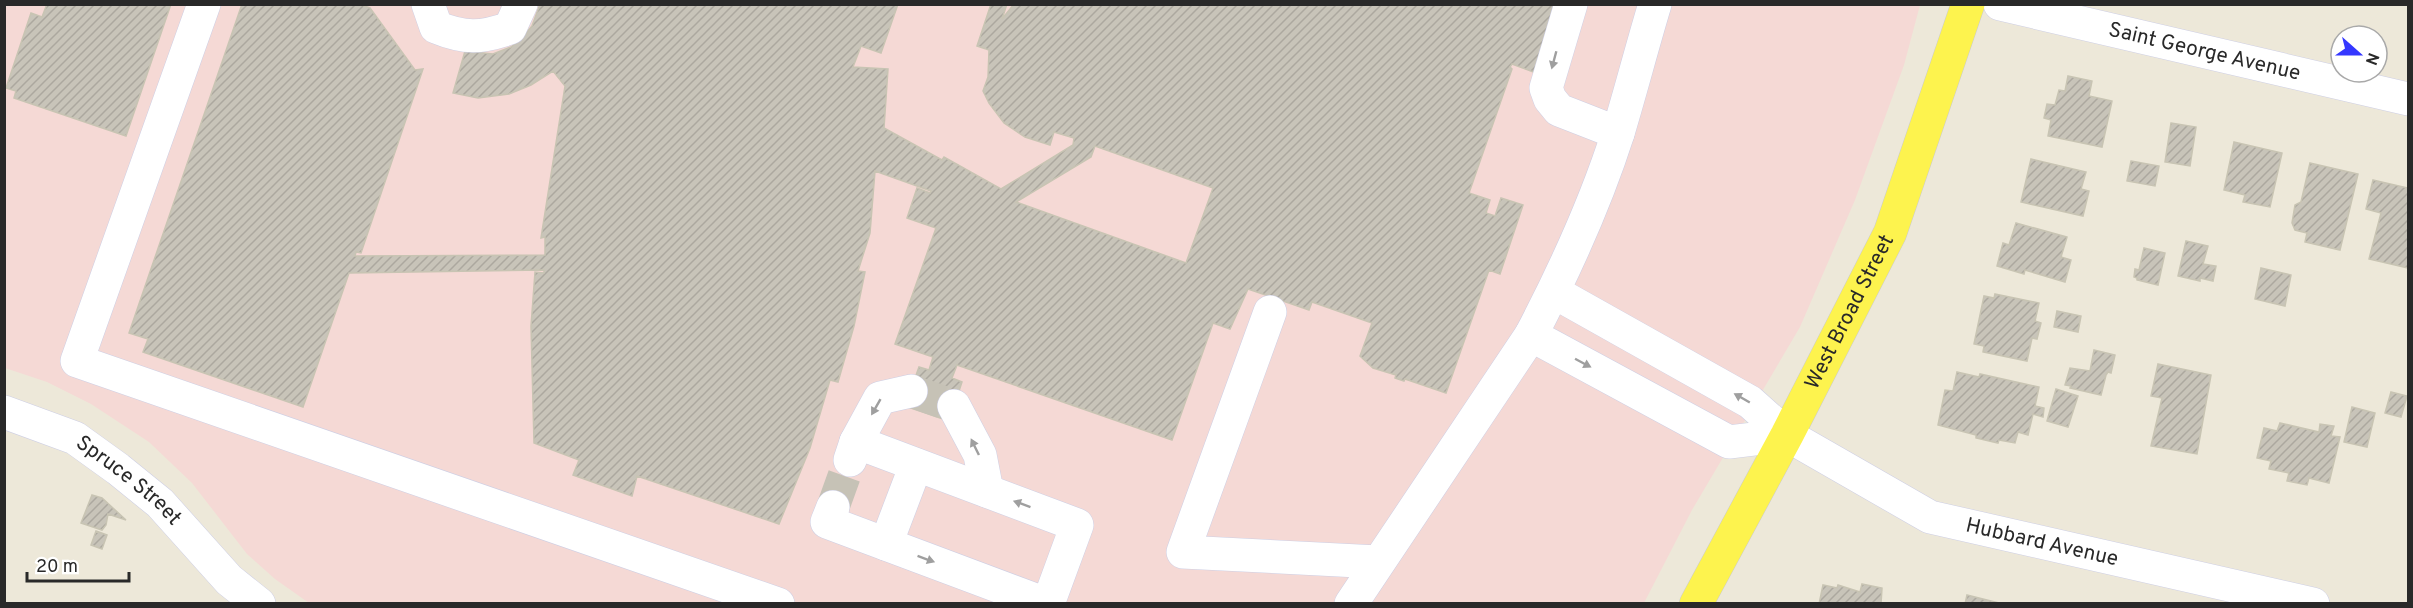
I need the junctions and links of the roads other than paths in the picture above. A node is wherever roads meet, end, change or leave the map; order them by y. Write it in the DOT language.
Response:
graph roads {
  1 [pos="204,4"];
  2 [pos="428,4"];
  3 [pos="521,4"];
  4 [pos="1571,4"];
  5 [pos="1654,4"];
  6 [pos="1968,4"];
  7 [pos="2000,4"];
  8 [pos="2409,99"];
  9 [pos="1618,133"];
  10 [pos="1554,292"];
  11 [pos="1270,312"];
  12 [pos="1532,335"];
  13 [pos="911,391"];
  14 [pos="954,406"];
  15 [pos="4,412"];
  16 [pos="1787,435"];
  17 [pos="916,465"];
  18 [pos="987,491"];
  19 [pos="833,507"];
  20 [pos="886,544"];
  21 [pos="1378,562"];
  22 [pos="259,603"];
  23 [pos="778,603"];
  24 [pos="1047,603"];
  25 [pos="1351,603"];
  26 [pos="1696,603"];
  27 [pos="2313,603"];
  1 -- 23 [label="street"];
  2 -- 3 [label="street"];
  4 -- 9 [label="street, one-way"];
  5 -- 9 [label="street"];
  6 -- 16 [label="main road, West Broad Street"];
  7 -- 8 [label="street, Saint George Avenue"];
  9 -- 10 [label="street"];
  10 -- 12 [label="street"];
  16 -- 10 [label="street, Hubbard Avenue, one-way"];
  11 -- 21 [label="street"];
  12 -- 16 [label="street, one-way"];
  12 -- 21 [label="street"];
  13 -- 17 [label="street, one-way"];
  18 -- 14 [label="street, one-way"];
  15 -- 22 [label="street, Spruce Street"];
  16 -- 26 [label="main road, West Broad Street"];
  16 -- 27 [label="street, Hubbard Avenue"];
  17 -- 18 [label="street"];
  17 -- 20 [label="street"];
  24 -- 18 [label="street, one-way"];
  19 -- 20 [label="street"];
  20 -- 24 [label="street, one-way"];
  21 -- 25 [label="street"];
}
